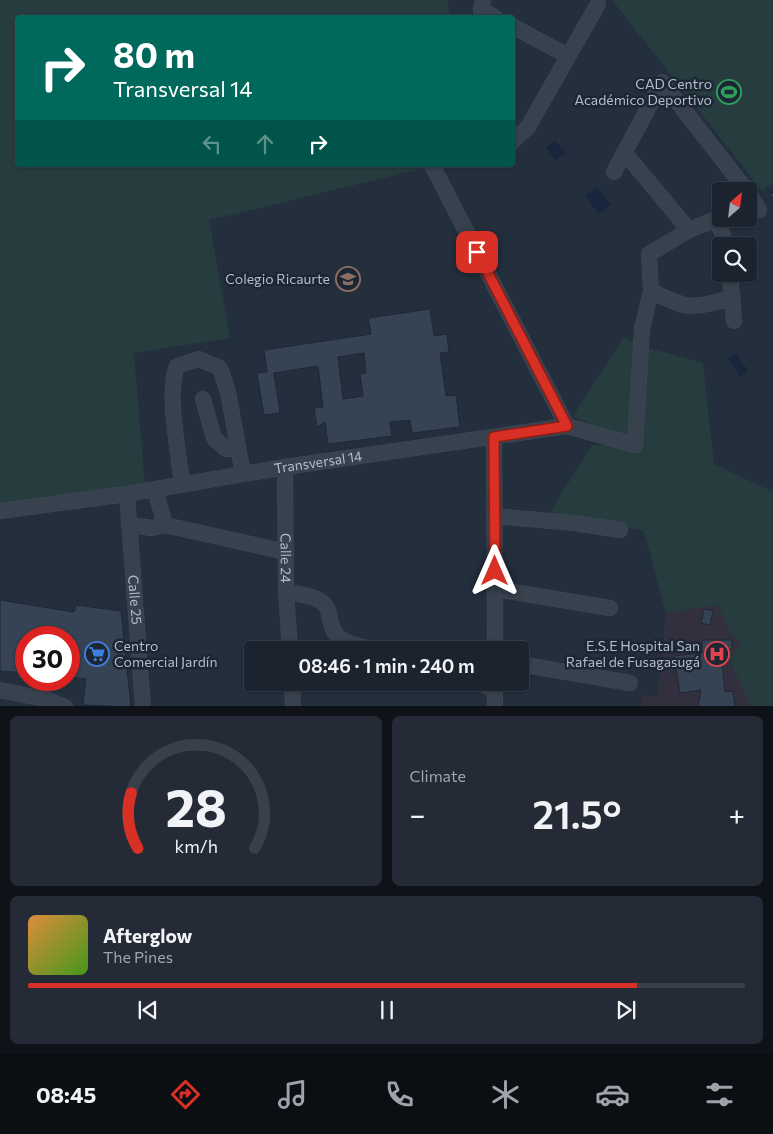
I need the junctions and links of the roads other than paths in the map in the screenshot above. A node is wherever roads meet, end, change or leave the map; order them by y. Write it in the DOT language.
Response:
graph roads {
  1 [pos="483,0"];
  2 [pos="598,4"];
  3 [pos="491,15"];
  4 [pos="515,28"];
  5 [pos="568,56"];
  6 [pos="515,139"];
  7 [pos="624,152"];
  8 [pos="433,167"];
  9 [pos="614,172"];
  10 [pos="740,182"];
  11 [pos="712,221"];
  12 [pos="688,230"];
  13 [pos="731,282"];
  14 [pos="651,291"];
  15 [pos="733,298"];
  16 [pos="734,321"];
  17 [pos="203,399"];
  18 [pos="567,426"];
  19 [pos="494,437"];
  20 [pos="238,449"];
  21 [pos="285,467"];
  22 [pos="243,474"];
  23 [pos="182,484"];
  24 [pos="155,489"];
  25 [pos="127,494"];
  26 [pos="0,511"];
  27 [pos="494,516"];
  28 [pos="129,525"];
  29 [pos="165,525"];
  30 [pos="620,530"];
  31 [pos="286,552"];
  32 [pos="495,589"];
  33 [pos="286,592"];
  34 [pos="610,608"];
  35 [pos="289,641"];
  36 [pos="345,641"];
  37 [pos="495,641"];
  38 [pos="529,666"];
  39 [pos="630,683"];
  40 [pos="0,690"];
  41 [pos="292,691"];
  42 [pos="495,691"];
  43 [pos="65,706"];
  44 [pos="143,706"];
  45 [pos="293,706"];
  46 [pos="495,706"];
  1 -- 3 [label="street"];
  2 -- 5 [label="street"];
  4 -- 5 [label="street"];
  5 -- 6 [label="street"];
  7 -- 9 [label="street"];
  7 -- 10 [label="street"];
  7 -- 12 [label="street"];
  8 -- 18 [label="street"];
  11 -- 12 [label="street"];
  12 -- 14 [label="street"];
  13 -- 15 [label="street"];
  14 -- 15 [label="street"];
  14 -- 18 [label="street, Transversal 14"];
  15 -- 16 [label="street"];
  17 -- 20 [label="street"];
  18 -- 19 [label="street, Transversal 14"];
  19 -- 21 [label="street, Transversal 14"];
  19 -- 27 [label="street"];
  20 -- 22 [label="street"];
  20 -- 23 [label="street"];
  21 -- 22 [label="street, Transversal 14"];
  21 -- 31 [label="street, Calle 24"];
  22 -- 23 [label="street, Transversal 14"];
  23 -- 24 [label="street, Transversal 14"];
  24 -- 25 [label="street, Transversal 14"];
  24 -- 29 [label="street"];
  25 -- 26 [label="street, Transversal 14"];
  25 -- 28 [label="street, Calle 25"];
  27 -- 30 [label="street"];
  27 -- 32 [label="street"];
  28 -- 29 [label="street"];
  28 -- 44 [label="street, Calle 25"];
  29 -- 31 [label="street"];
  31 -- 33 [label="street, Calle 24"];
  32 -- 34 [label="street"];
  32 -- 37 [label="street"];
  33 -- 35 [label="street, Calle 24"];
  33 -- 36 [label="street"];
  38 -- 39 [label="street"];
  40 -- 43 [label="street"];
  41 -- 45 [label="street"];
  42 -- 46 [label="street"];
}
